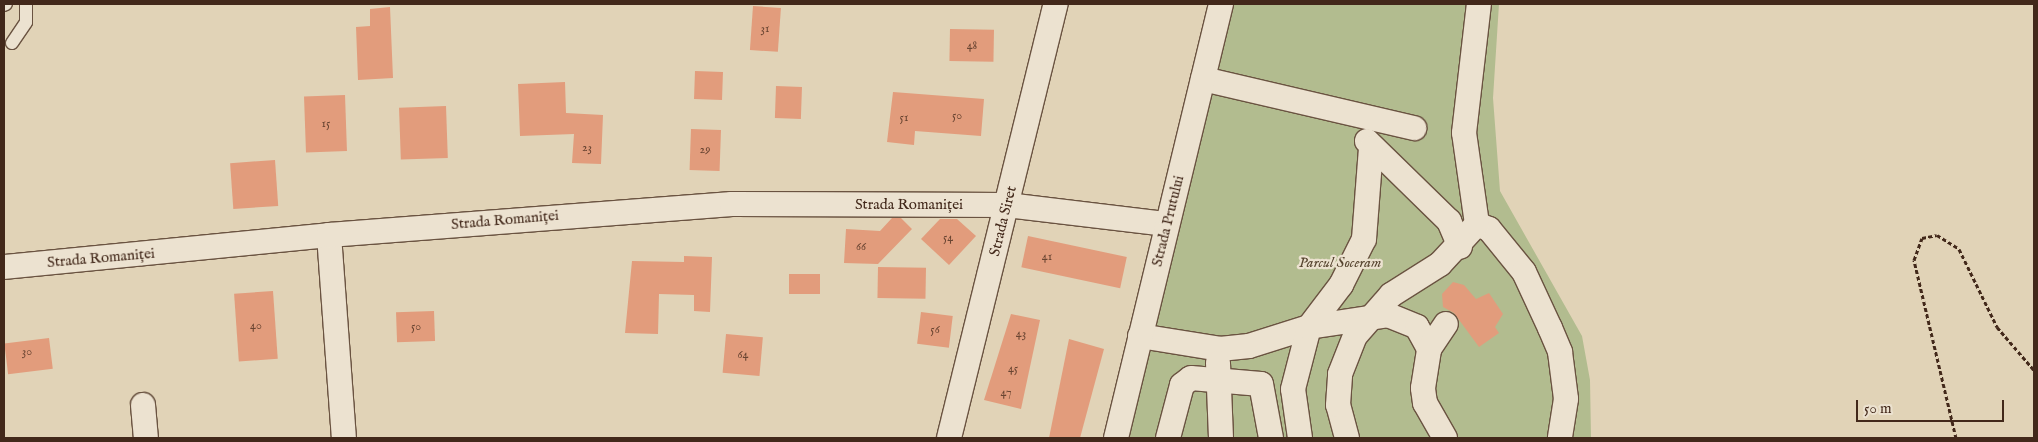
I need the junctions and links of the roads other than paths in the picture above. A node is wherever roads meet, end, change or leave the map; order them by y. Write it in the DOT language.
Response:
graph roads {
  1 [pos="26,4"];
  2 [pos="1056,4"];
  3 [pos="1221,4"];
  4 [pos="1479,4"];
  5 [pos="12,43"];
  6 [pos="1203,79"];
  7 [pos="1366,117"];
  8 [pos="1414,128"];
  9 [pos="1371,148"];
  10 [pos="1007,205"];
  11 [pos="1167,224"];
  12 [pos="1477,224"];
  13 [pos="329,235"];
  14 [pos="1460,247"];
  15 [pos="4,266"];
  16 [pos="1368,317"];
  17 [pos="1446,324"];
  18 [pos="1310,327"];
  19 [pos="1140,336"];
  20 [pos="1220,349"];
  21 [pos="1429,349"];
  22 [pos="1218,379"];
  23 [pos="144,405"];
  24 [pos="146,438"];
  25 [pos="344,438"];
  26 [pos="949,438"];
  27 [pos="1116,438"];
  28 [pos="1168,438"];
  29 [pos="1221,438"];
  30 [pos="1271,438"];
  31 [pos="1300,438"];
  32 [pos="1347,438"];
  33 [pos="1445,438"];
  34 [pos="1560,438"];
  1 -- 5 [label="lane"];
  2 -- 10 [label="street, Strada Siret"];
  3 -- 6 [label="street, Strada Prutului"];
  4 -- 12 [label="street"];
  6 -- 7 [label="street"];
  6 -- 11 [label="street, Strada Prutului"];
  7 -- 8 [label="street"];
  7 -- 9 [label="street"];
  9 -- 14 [label="street"];
  9 -- 18 [label="street"];
  10 -- 11 [label="street, Strada Romaniței"];
  10 -- 13 [label="street, Strada Romaniței"];
  10 -- 26 [label="street, Strada Siret"];
  11 -- 19 [label="street, Strada Prutului"];
  12 -- 14 [label="street"];
  12 -- 34 [label="street"];
  13 -- 15 [label="street, Strada Romaniței"];
  13 -- 25 [label="street"];
  14 -- 16 [label="street"];
  16 -- 18 [label="street"];
  16 -- 21 [label="street"];
  16 -- 32 [label="street"];
  17 -- 21 [label="street"];
  18 -- 20 [label="street"];
  18 -- 31 [label="street"];
  19 -- 20 [label="street"];
  19 -- 27 [label="street, Strada Prutului"];
  20 -- 22 [label="street"];
  21 -- 33 [label="street"];
  22 -- 28 [label="street"];
  22 -- 29 [label="street"];
  22 -- 30 [label="street"];
  23 -- 24 [label="street"];
}
